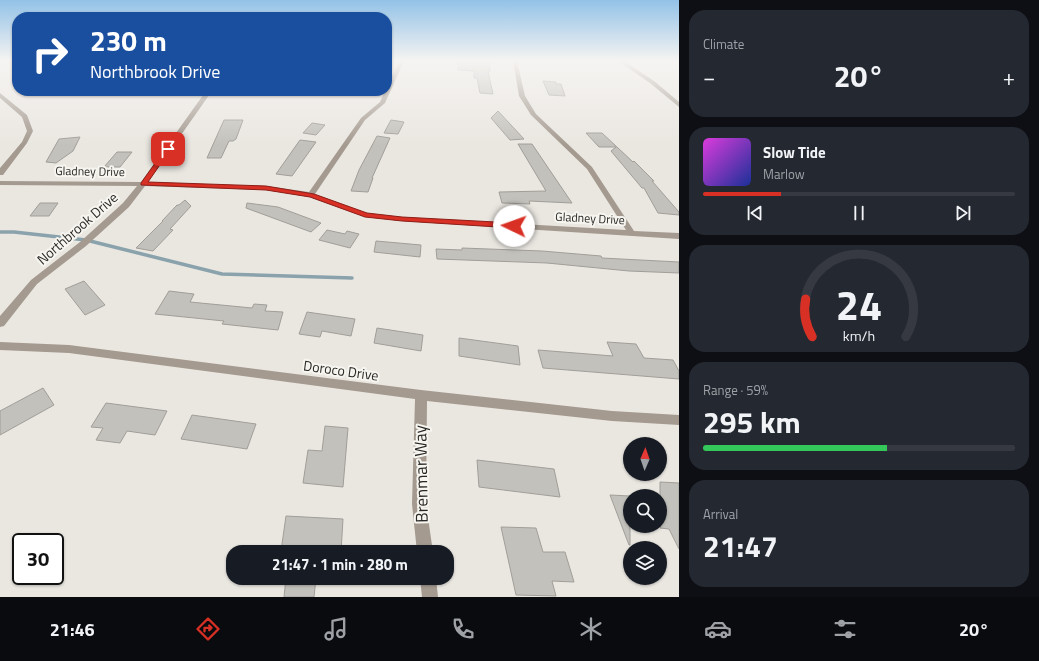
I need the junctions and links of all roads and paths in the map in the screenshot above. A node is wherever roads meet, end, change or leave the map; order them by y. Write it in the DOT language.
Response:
graph roads {
  1 [pos="521,89"];
  2 [pos="660,89"];
  3 [pos="0,95"];
  4 [pos="205,96"];
  5 [pos="386,96"];
  6 [pos="679,105"];
  7 [pos="0,173"];
  8 [pos="0,183"];
  9 [pos="143,184"];
  10 [pos="311,195"];
  11 [pos="631,232"];
  12 [pos="679,236"];
  13 [pos="0,323"];
  14 [pos="0,346"];
  15 [pos="421,395"];
  16 [pos="679,420"];
  17 [pos="423,545"];
  18 [pos="429,585"];
  19 [pos="430,597"];
  1 -- 11 [label="street"];
  2 -- 6 [label="street"];
  3 -- 7 [label="street"];
  4 -- 9 [label="street, Northbrook Drive"];
  5 -- 10 [label="street"];
  8 -- 9 [label="street, Gladney Drive"];
  9 -- 10 [label="street, Gladney Drive"];
  9 -- 13 [label="street, Northbrook Drive"];
  10 -- 11 [label="street, Gladney Drive"];
  11 -- 12 [label="street, Gladney Drive"];
  14 -- 15 [label="street, Doroco Drive"];
  15 -- 16 [label="street, Doroco Drive"];
  15 -- 17 [label="street, Brenmar Way"];
  18 -- 19 [label="street"];
}
